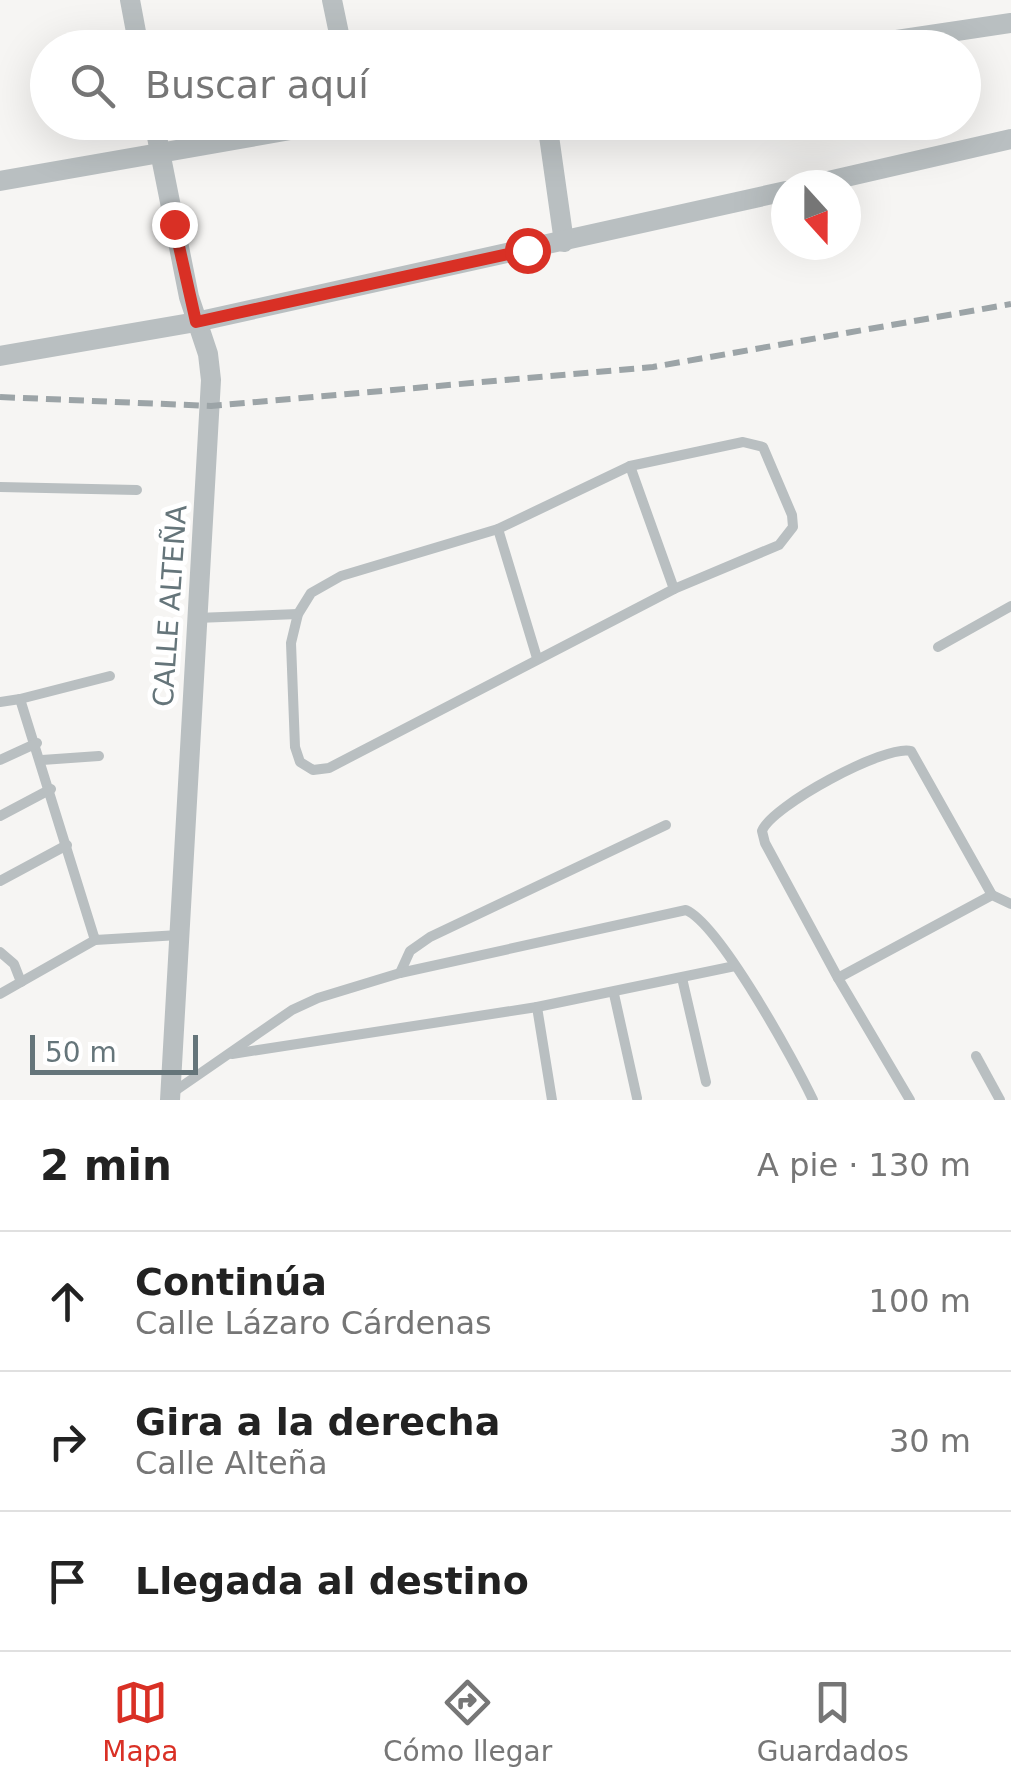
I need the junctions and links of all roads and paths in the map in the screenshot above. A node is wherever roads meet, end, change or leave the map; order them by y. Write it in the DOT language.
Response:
graph roads {
  1 [pos="130,0"];
  2 [pos="332,0"];
  3 [pos="1011,22"];
  4 [pos="136,30"];
  5 [pos="338,30"];
  6 [pos="959,30"];
  7 [pos="1011,139"];
  8 [pos="157,140"];
  9 [pos="230,140"];
  10 [pos="550,140"];
  11 [pos="159,152"];
  12 [pos="861,174"];
  13 [pos="0,180"];
  14 [pos="771,194"];
  15 [pos="564,242"];
  16 [pos="196,322"];
  17 [pos="0,356"];
  18 [pos="630,466"];
  19 [pos="0,487"];
  20 [pos="137,490"];
  21 [pos="498,530"];
  22 [pos="674,589"];
  23 [pos="1011,606"];
  24 [pos="298,614"];
  25 [pos="195,618"];
  26 [pos="938,646"];
  27 [pos="537,658"];
  28 [pos="110,676"];
  29 [pos="20,699"];
  30 [pos="0,702"];
  31 [pos="37,743"];
  32 [pos="99,756"];
  33 [pos="0,760"];
  34 [pos="42,760"];
  35 [pos="51,789"];
  36 [pos="0,816"];
  37 [pos="666,825"];
  38 [pos="68,845"];
  39 [pos="0,881"];
  40 [pos="992,895"];
  41 [pos="1011,904"];
  42 [pos="179,935"];
  43 [pos="95,940"];
  44 [pos="0,952"];
  45 [pos="735,966"];
  46 [pos="400,973"];
  47 [pos="682,978"];
  48 [pos="838,978"];
  49 [pos="21,982"];
  50 [pos="0,994"];
  51 [pos="614,994"];
  52 [pos="537,1007"];
  53 [pos="226,1055"];
  54 [pos="976,1056"];
  55 [pos="706,1082"];
  56 [pos="171,1097"];
  57 [pos="636,1098"];
  58 [pos="552,1100"];
  59 [pos="813,1100"];
  60 [pos="910,1100"];
  61 [pos="1000,1100"];
  1 -- 4 [label="street"];
  2 -- 5 [label="street"];
  3 -- 6 [label="street"];
  7 -- 12 [label="street"];
  8 -- 11 [label="street, CALLE ALTEÑA"];
  9 -- 11 [label="street"];
  10 -- 15 [label="street"];
  11 -- 13 [label="street"];
  11 -- 16 [label="street, CALLE ALTEÑA"];
  14 -- 15 [label="street"];
  15 -- 16 [label="street"];
  16 -- 17 [label="street"];
  16 -- 25 [label="street, CALLE ALTEÑA"];
  18 -- 21 [label="lane"];
  18 -- 22 [label="lane"];
  18 -- 22 [label="lane"];
  19 -- 20 [label="lane"];
  21 -- 24 [label="lane"];
  21 -- 27 [label="lane"];
  22 -- 27 [label="lane"];
  23 -- 26 [label="lane"];
  24 -- 25 [label="lane"];
  24 -- 27 [label="lane"];
  25 -- 42 [label="street, CALLE ALTEÑA"];
  28 -- 29 [label="lane"];
  29 -- 30 [label="lane"];
  29 -- 31 [label="lane"];
  31 -- 33 [label="lane"];
  31 -- 34 [label="lane"];
  32 -- 34 [label="lane"];
  34 -- 35 [label="lane"];
  35 -- 36 [label="lane"];
  35 -- 38 [label="lane"];
  37 -- 46 [label="lane"];
  38 -- 39 [label="lane"];
  38 -- 43 [label="lane"];
  40 -- 41 [label="lane"];
  40 -- 48 [label="lane"];
  40 -- 48 [label="lane"];
  42 -- 43 [label="lane"];
  42 -- 56 [label="street, CALLE ALTEÑA"];
  43 -- 49 [label="lane"];
  44 -- 49 [label="lane"];
  45 -- 46 [label="lane"];
  45 -- 47 [label="lane"];
  45 -- 59 [label="lane"];
  46 -- 53 [label="lane"];
  47 -- 51 [label="lane"];
  47 -- 55 [label="lane"];
  48 -- 60 [label="lane"];
  49 -- 50 [label="lane"];
  51 -- 52 [label="lane"];
  51 -- 57 [label="lane"];
  52 -- 53 [label="lane"];
  52 -- 58 [label="lane"];
  53 -- 56 [label="lane"];
  54 -- 61 [label="lane"];
}
